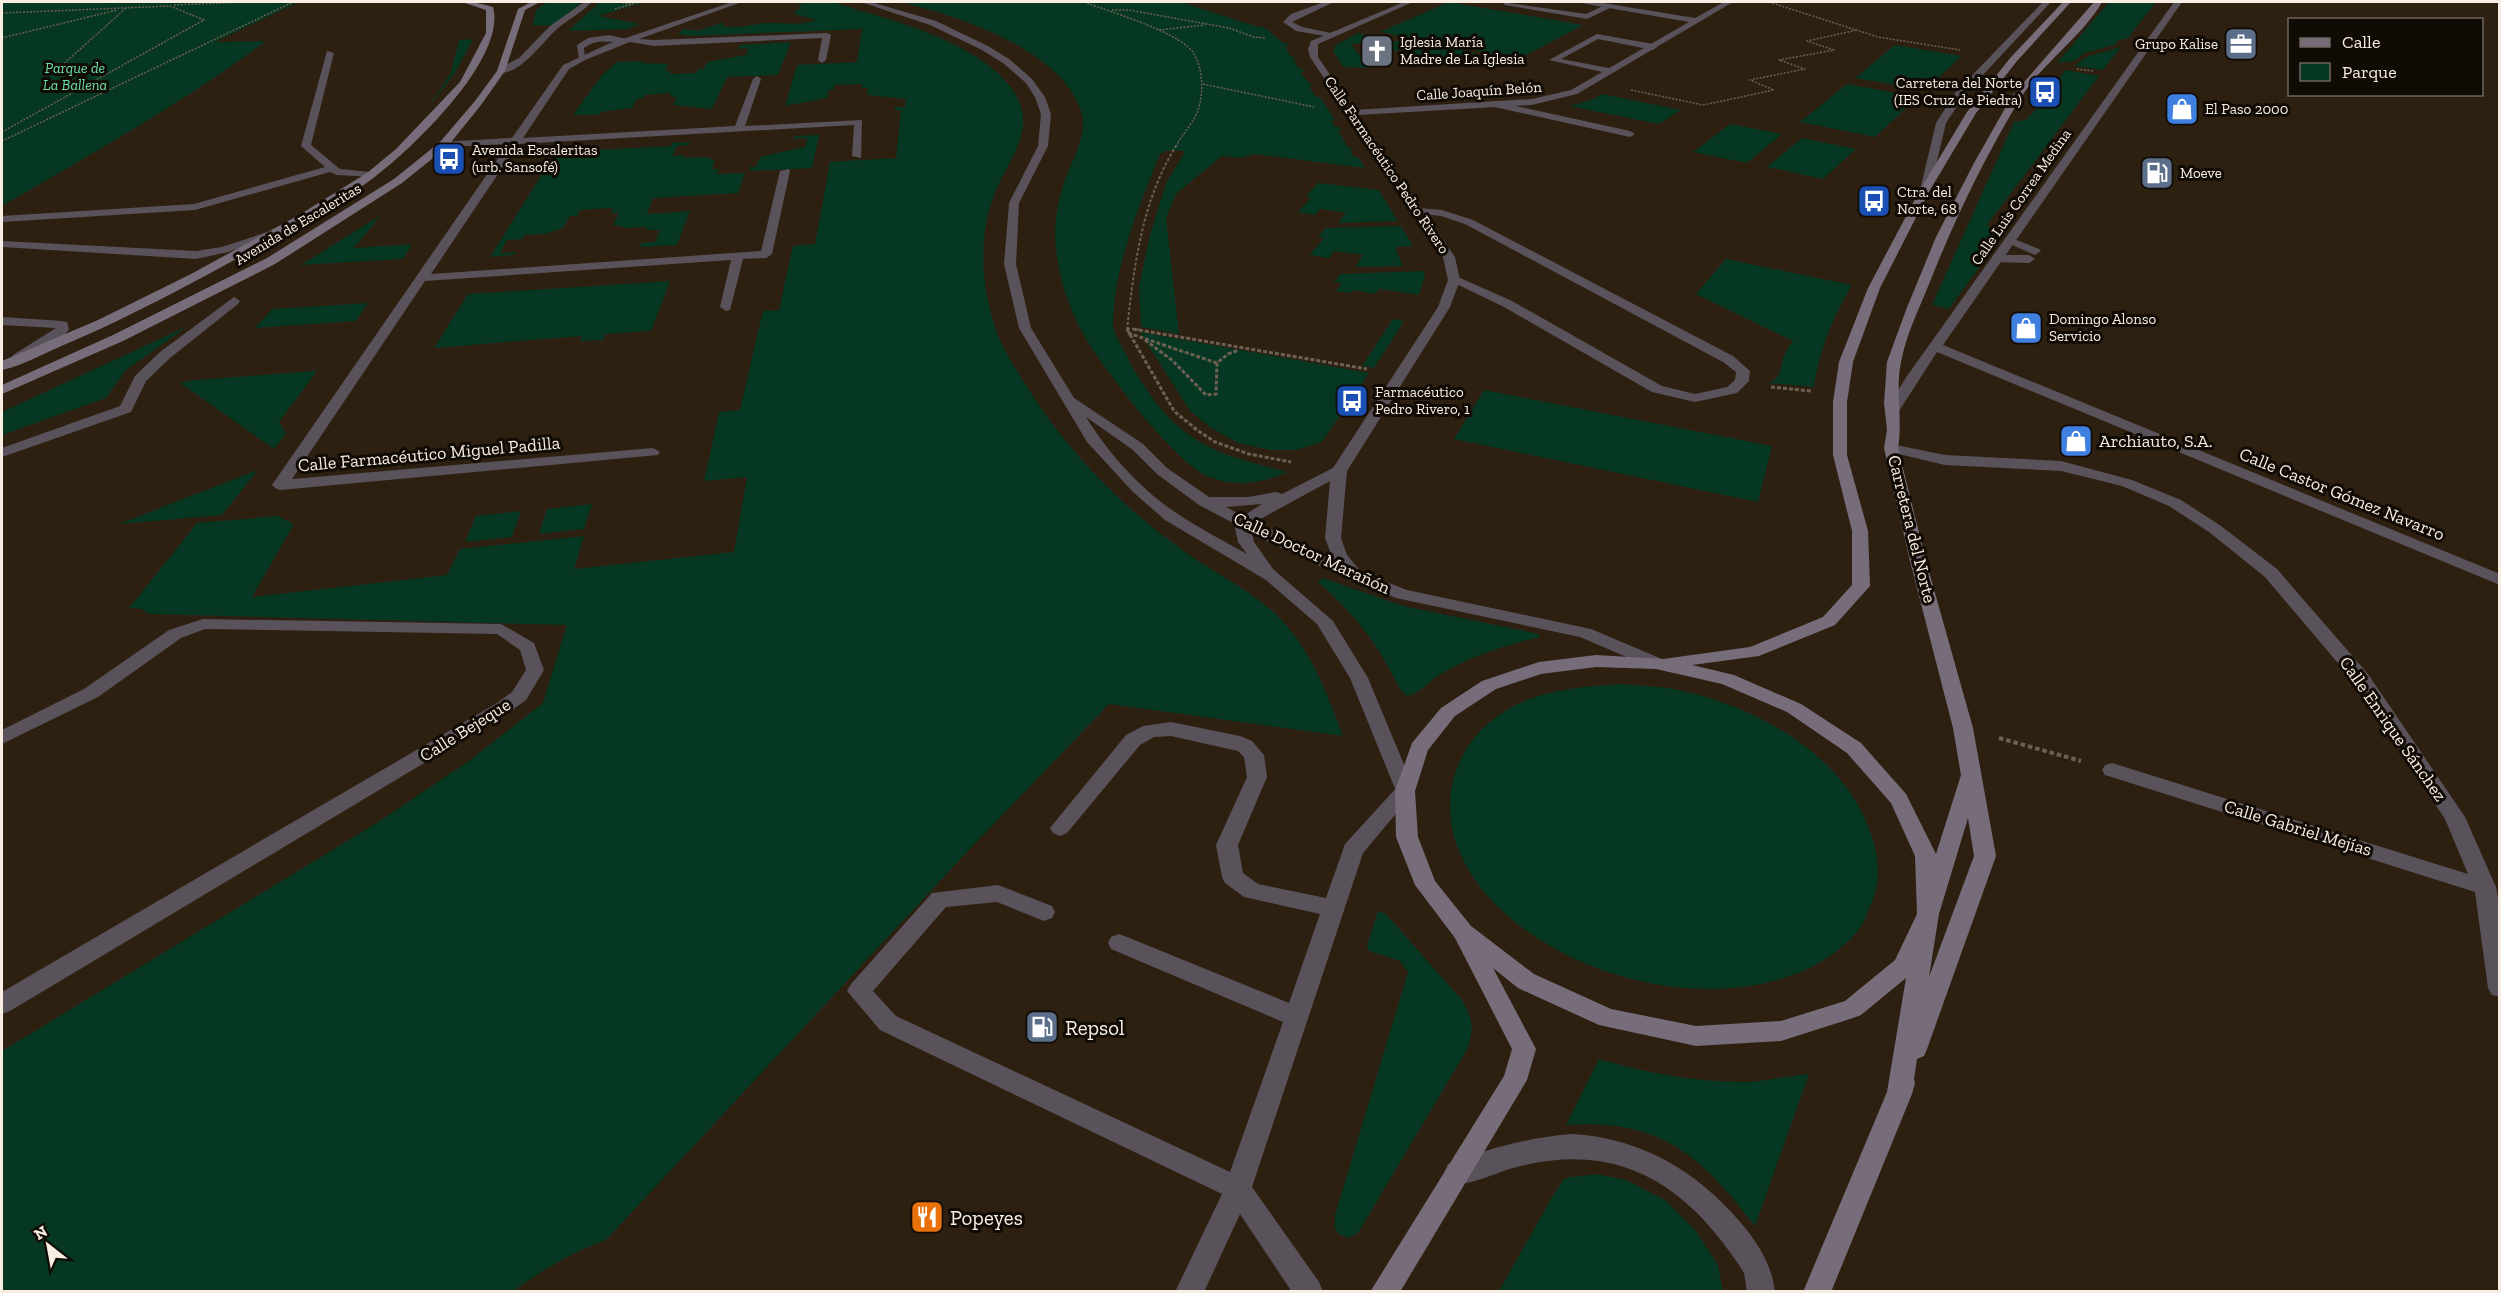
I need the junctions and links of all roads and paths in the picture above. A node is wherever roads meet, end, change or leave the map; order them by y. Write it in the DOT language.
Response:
graph roads {
  1 [pos="247,2"];
  2 [pos="293,2"];
  3 [pos="466,2"];
  4 [pos="536,2"];
  5 [pos="588,2"];
  6 [pos="619,2"];
  7 [pos="738,2"];
  8 [pos="865,2"];
  9 [pos="1084,2"];
  10 [pos="1330,2"];
  11 [pos="1409,2"];
  12 [pos="1508,2"];
  13 [pos="1586,2"];
  14 [pos="1729,2"];
  15 [pos="1769,2"];
  16 [pos="2047,2"];
  17 [pos="2067,2"];
  18 [pos="2098,2"];
  19 [pos="2178,2"];
  20 [pos="632,4"];
  21 [pos="170,6"];
  22 [pos="1610,6"];
  23 [pos="126,8"];
  24 [pos="1108,9"];
  25 [pos="2,13"];
  26 [pos="1697,21"];
  27 [pos="1212,25"];
  28 [pos="1158,30"];
  29 [pos="1857,30"];
  30 [pos="1328,35"];
  31 [pos="2,38"];
  32 [pos="627,40"];
  33 [pos="1314,43"];
  34 [pos="1653,46"];
  35 [pos="330,53"];
  36 [pos="1994,56"];
  37 [pos="822,60"];
  38 [pos="59,68"];
  39 [pos="2072,68"];
  40 [pos="501,71"];
  41 [pos="1611,71"];
  42 [pos="2103,73"];
  43 [pos="757,79"];
  44 [pos="1203,84"];
  45 [pos="1628,90"];
  46 [pos="1492,104"];
  47 [pos="1352,113"];
  48 [pos="739,129"];
  49 [pos="2,132"];
  50 [pos="1630,134"];
  51 [pos="2,141"];
  52 [pos="514,142"];
  53 [pos="444,144"];
  54 [pos="857,156"];
  55 [pos="332,168"];
  56 [pos="785,171"];
  57 [pos="371,175"];
  58 [pos="1925,190"];
  59 [pos="1418,211"];
  60 [pos="2,219"];
  61 [pos="276,232"];
  62 [pos="2009,240"];
  63 [pos="2,244"];
  64 [pos="738,255"];
  65 [pos="1996,259"];
  66 [pos="421,278"];
  67 [pos="1454,279"];
  68 [pos="234,301"];
  69 [pos="726,307"];
  70 [pos="2,321"];
  71 [pos="1127,328"];
  72 [pos="1127,332"];
  73 [pos="1145,340"];
  74 [pos="1936,347"];
  75 [pos="1239,350"];
  76 [pos="1217,363"];
  77 [pos="6,364"];
  78 [pos="1400,375"];
  79 [pos="1764,387"];
  80 [pos="2,390"];
  81 [pos="1841,394"];
  82 [pos="1067,398"];
  83 [pos="1892,411"];
  84 [pos="1891,448"];
  85 [pos="652,452"];
  86 [pos="2,453"];
  87 [pos="1339,471"];
  88 [pos="1287,496"];
  89 [pos="1205,502"];
  90 [pos="1246,524"];
  91 [pos="1272,576"];
  92 [pos="1355,576"];
  93 [pos="2499,580"];
  94 [pos="1656,663"];
  95 [pos="2,738"];
  96 [pos="2039,748"];
  97 [pos="2078,760"];
  98 [pos="2112,770"];
  99 [pos="1971,774"];
  100 [pos="1405,792"];
  101 [pos="1060,828"];
  102 [pos="2485,887"];
  103 [pos="1333,908"];
  104 [pos="1044,912"];
  105 [pos="1929,914"];
  106 [pos="1462,932"];
  107 [pos="1119,943"];
  108 [pos="2499,987"];
  109 [pos="2,1004"];
  110 [pos="1297,1017"];
  111 [pos="1899,1094"];
  112 [pos="1457,1173"];
  113 [pos="1238,1189"];
  114 [pos="1188,1292"];
  115 [pos="1309,1292"];
  116 [pos="1384,1292"];
  117 [pos="1761,1292"];
  118 [pos="1817,1292"];
  1 -- 21 [label="path"];
  2 -- 51 [label="path"];
  3 -- 57 [label="street, Avenida de Escaleritas"];
  4 -- 40 [label="street, Avenida de Escaleritas"];
  5 -- 40 [label="street"];
  6 -- 20 [label="path"];
  7 -- 32 [label="street, Calle Farmacéutico Miguel Padilla"];
  8 -- 82 [label="street, Calle Doctor Marañón"];
  9 -- 24 [label="path"];
  10 -- 30 [label="street"];
  11 -- 30 [label="street"];
  12 -- 22 [label="street"];
  13 -- 22 [label="street"];
  14 -- 26 [label="street, Calle Joaquín Belón"];
  15 -- 29 [label="path"];
  16 -- 36 [label="street"];
  17 -- 58 [label="street"];
  18 -- 83 [label="street, Carretera del Norte"];
  19 -- 62 [label="street, Calle Luis Correa Medina"];
  21 -- 23 [label="path"];
  21 -- 49 [label="path"];
  22 -- 26 [label="street"];
  23 -- 25 [label="path"];
  23 -- 31 [label="path"];
  23 -- 38 [label="path"];
  24 -- 27 [label="path"];
  24 -- 28 [label="path"];
  26 -- 34 [label="street, Calle Joaquín Belón"];
  27 -- 28 [label="path"];
  27 -- 33 [label="path"];
  28 -- 44 [label="path"];
  29 -- 36 [label="path"];
  29 -- 45 [label="path"];
  30 -- 33 [label="street"];
  32 -- 37 [label="street, Calle Farmacéutico Miguel Padilla"];
  32 -- 52 [label="street, Calle Farmacéutico Miguel Padilla"];
  33 -- 47 [label="street, Calle Farmacéutico Pedro Rivero"];
  34 -- 41 [label="street, Calle Joaquín Belón"];
  34 -- 41 [label="street"];
  35 -- 55 [label="street"];
  36 -- 58 [label="street"];
  39 -- 42 [label="path"];
  40 -- 53 [label="street, Avenida de Escaleritas"];
  41 -- 46 [label="street, Calle Joaquín Belón"];
  43 -- 48 [label="street"];
  44 -- 47 [label="path"];
  44 -- 71 [label="path"];
  46 -- 47 [label="street, Calle Joaquín Belón"];
  46 -- 50 [label="street"];
  47 -- 59 [label="street, Calle Farmacéutico Pedro Rivero"];
  48 -- 52 [label="street"];
  48 -- 54 [label="street"];
  52 -- 53 [label="street"];
  52 -- 66 [label="street, Calle Farmacéutico Miguel Padilla"];
  53 -- 80 [label="street, Avenida de Escaleritas"];
  55 -- 57 [label="street"];
  55 -- 60 [label="street"];
  56 -- 64 [label="street"];
  57 -- 61 [label="street, Avenida de Escaleritas"];
  58 -- 81 [label="street"];
  59 -- 67 [label="street, Calle Farmacéutico Pedro Rivero"];
  59 -- 67 [label="street"];
  61 -- 63 [label="street"];
  61 -- 77 [label="street, Avenida de Escaleritas"];
  62 -- 65 [label="street, Calle Luis Correa Medina"];
  62 -- 65 [label="street"];
  64 -- 66 [label="street"];
  64 -- 69 [label="street"];
  65 -- 74 [label="street, Calle Luis Correa Medina"];
  66 -- 85 [label="street, Calle Farmacéutico Miguel Padilla"];
  67 -- 78 [label="street"];
  68 -- 86 [label="street"];
  70 -- 77 [label="street"];
  71 -- 72 [label="path"];
  71 -- 78 [label="path"];
  72 -- 73 [label="path"];
  72 -- 87 [label="path"];
  73 -- 76 [label="path"];
  73 -- 76 [label="path"];
  74 -- 83 [label="street, Calle Luis Correa Medina"];
  74 -- 93 [label="street, Calle Castor Gómez Navarro"];
  75 -- 76 [label="path"];
  78 -- 87 [label="street"];
  79 -- 81 [label="path"];
  81 -- 94 [label="street"];
  82 -- 89 [label="street, Calle Doctor Marañón"];
  82 -- 91 [label="street, Calle Doctor Marañón"];
  83 -- 84 [label="street, Carretera del Norte"];
  84 -- 99 [label="street, Carretera del Norte"];
  84 -- 102 [label="street, Calle Enrique Sánchez"];
  87 -- 88 [label="street"];
  87 -- 92 [label="street"];
  88 -- 89 [label="street"];
  88 -- 90 [label="street"];
  89 -- 90 [label="street, Calle Doctor Marañón"];
  90 -- 91 [label="street"];
  90 -- 92 [label="street, Calle Doctor Marañón"];
  91 -- 100 [label="street, Calle Doctor Marañón"];
  92 -- 94 [label="street, Calle Doctor Marañón"];
  94 -- 100 [label="street"];
  94 -- 105 [label="street"];
  95 -- 109 [label="street, Calle Bejeque"];
  96 -- 97 [label="path"];
  98 -- 102 [label="street, Calle Gabriel Mejías"];
  99 -- 105 [label="street"];
  99 -- 111 [label="street, Carretera del Norte"];
  100 -- 103 [label="street"];
  100 -- 106 [label="street"];
  101 -- 103 [label="street"];
  102 -- 108 [label="street, Calle Enrique Sánchez"];
  103 -- 110 [label="street"];
  104 -- 113 [label="street"];
  105 -- 106 [label="street"];
  105 -- 111 [label="street, Carretera del Norte"];
  106 -- 112 [label="street"];
  107 -- 110 [label="street"];
  110 -- 113 [label="street"];
  111 -- 118 [label="street, Carretera del Norte"];
  112 -- 116 [label="street"];
  112 -- 117 [label="street"];
  113 -- 114 [label="street"];
  113 -- 115 [label="street"];
}
